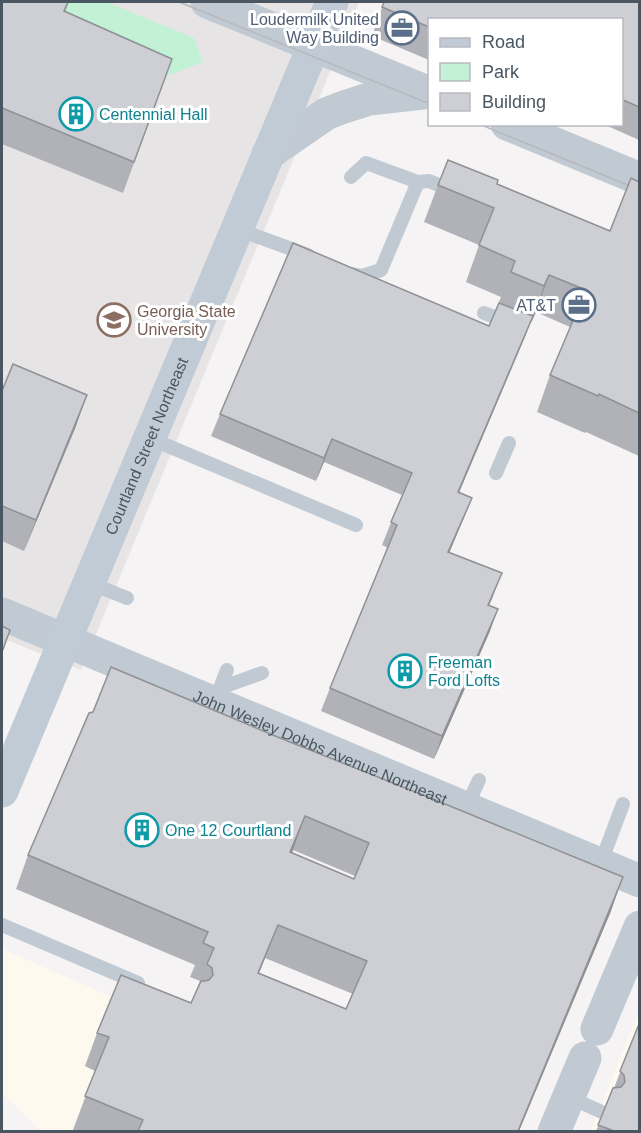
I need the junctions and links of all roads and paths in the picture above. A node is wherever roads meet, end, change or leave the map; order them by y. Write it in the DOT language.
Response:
graph roads {
  1 [pos="207,2"];
  2 [pos="332,2"];
  3 [pos="314,45"];
  4 [pos="428,93"];
  5 [pos="428,93"];
  6 [pos="512,126"];
  7 [pos="268,154"];
  8 [pos="351,177"];
  9 [pos="639,179"];
  10 [pos="418,182"];
  11 [pos="461,195"];
  12 [pos="237,229"];
  13 [pos="319,260"];
  14 [pos="340,273"];
  15 [pos="484,313"];
  16 [pos="525,330"];
  17 [pos="149,438"];
  18 [pos="509,443"];
  19 [pos="496,473"];
  20 [pos="356,525"];
  21 [pos="89,583"];
  22 [pos="127,598"];
  23 [pos="2,614"];
  24 [pos="65,640"];
  25 [pos="228,669"];
  26 [pos="262,673"];
  27 [pos="217,695"];
  28 [pos="2,791"];
  29 [pos="622,804"];
  30 [pos="600,865"];
  31 [pos="639,881"];
  32 [pos="2,925"];
  33 [pos="639,927"];
  34 [pos="149,988"];
  35 [pos="569,1097"];
  36 [pos="604,1113"];
  37 [pos="554,1131"];
  1 -- 3 [label="street"];
  2 -- 3 [label="main road, Courtland Street Northeast"];
  3 -- 4 [label="street"];
  3 -- 7 [label="main road, Courtland Street Northeast"];
  5 -- 7 [label="street"];
  6 -- 9 [label="street"];
  7 -- 12 [label="main road, Courtland Street Northeast"];
  8 -- 10 [label="lane"];
  10 -- 11 [label="lane"];
  10 -- 14 [label="lane"];
  12 -- 13 [label="lane"];
  12 -- 17 [label="main road, Courtland Street Northeast"];
  15 -- 16 [label="lane"];
  17 -- 20 [label="lane"];
  17 -- 21 [label="main road, Courtland Street Northeast"];
  18 -- 19 [label="lane"];
  21 -- 22 [label="lane"];
  21 -- 24 [label="main road, Courtland Street Northeast"];
  23 -- 24 [label="street, John Wesley Dobbs Avenue Northeast"];
  24 -- 27 [label="street, John Wesley Dobbs Avenue Northeast"];
  24 -- 28 [label="main road, Courtland Street Northeast"];
  25 -- 27 [label="lane"];
  26 -- 27 [label="lane"];
  27 -- 30 [label="street, John Wesley Dobbs Avenue Northeast"];
  29 -- 30 [label="lane"];
  30 -- 31 [label="street, John Wesley Dobbs Avenue Northeast"];
  32 -- 34 [label="lane"];
  33 -- 35 [label="street"];
  35 -- 36 [label="lane"];
  35 -- 37 [label="street"];
}
